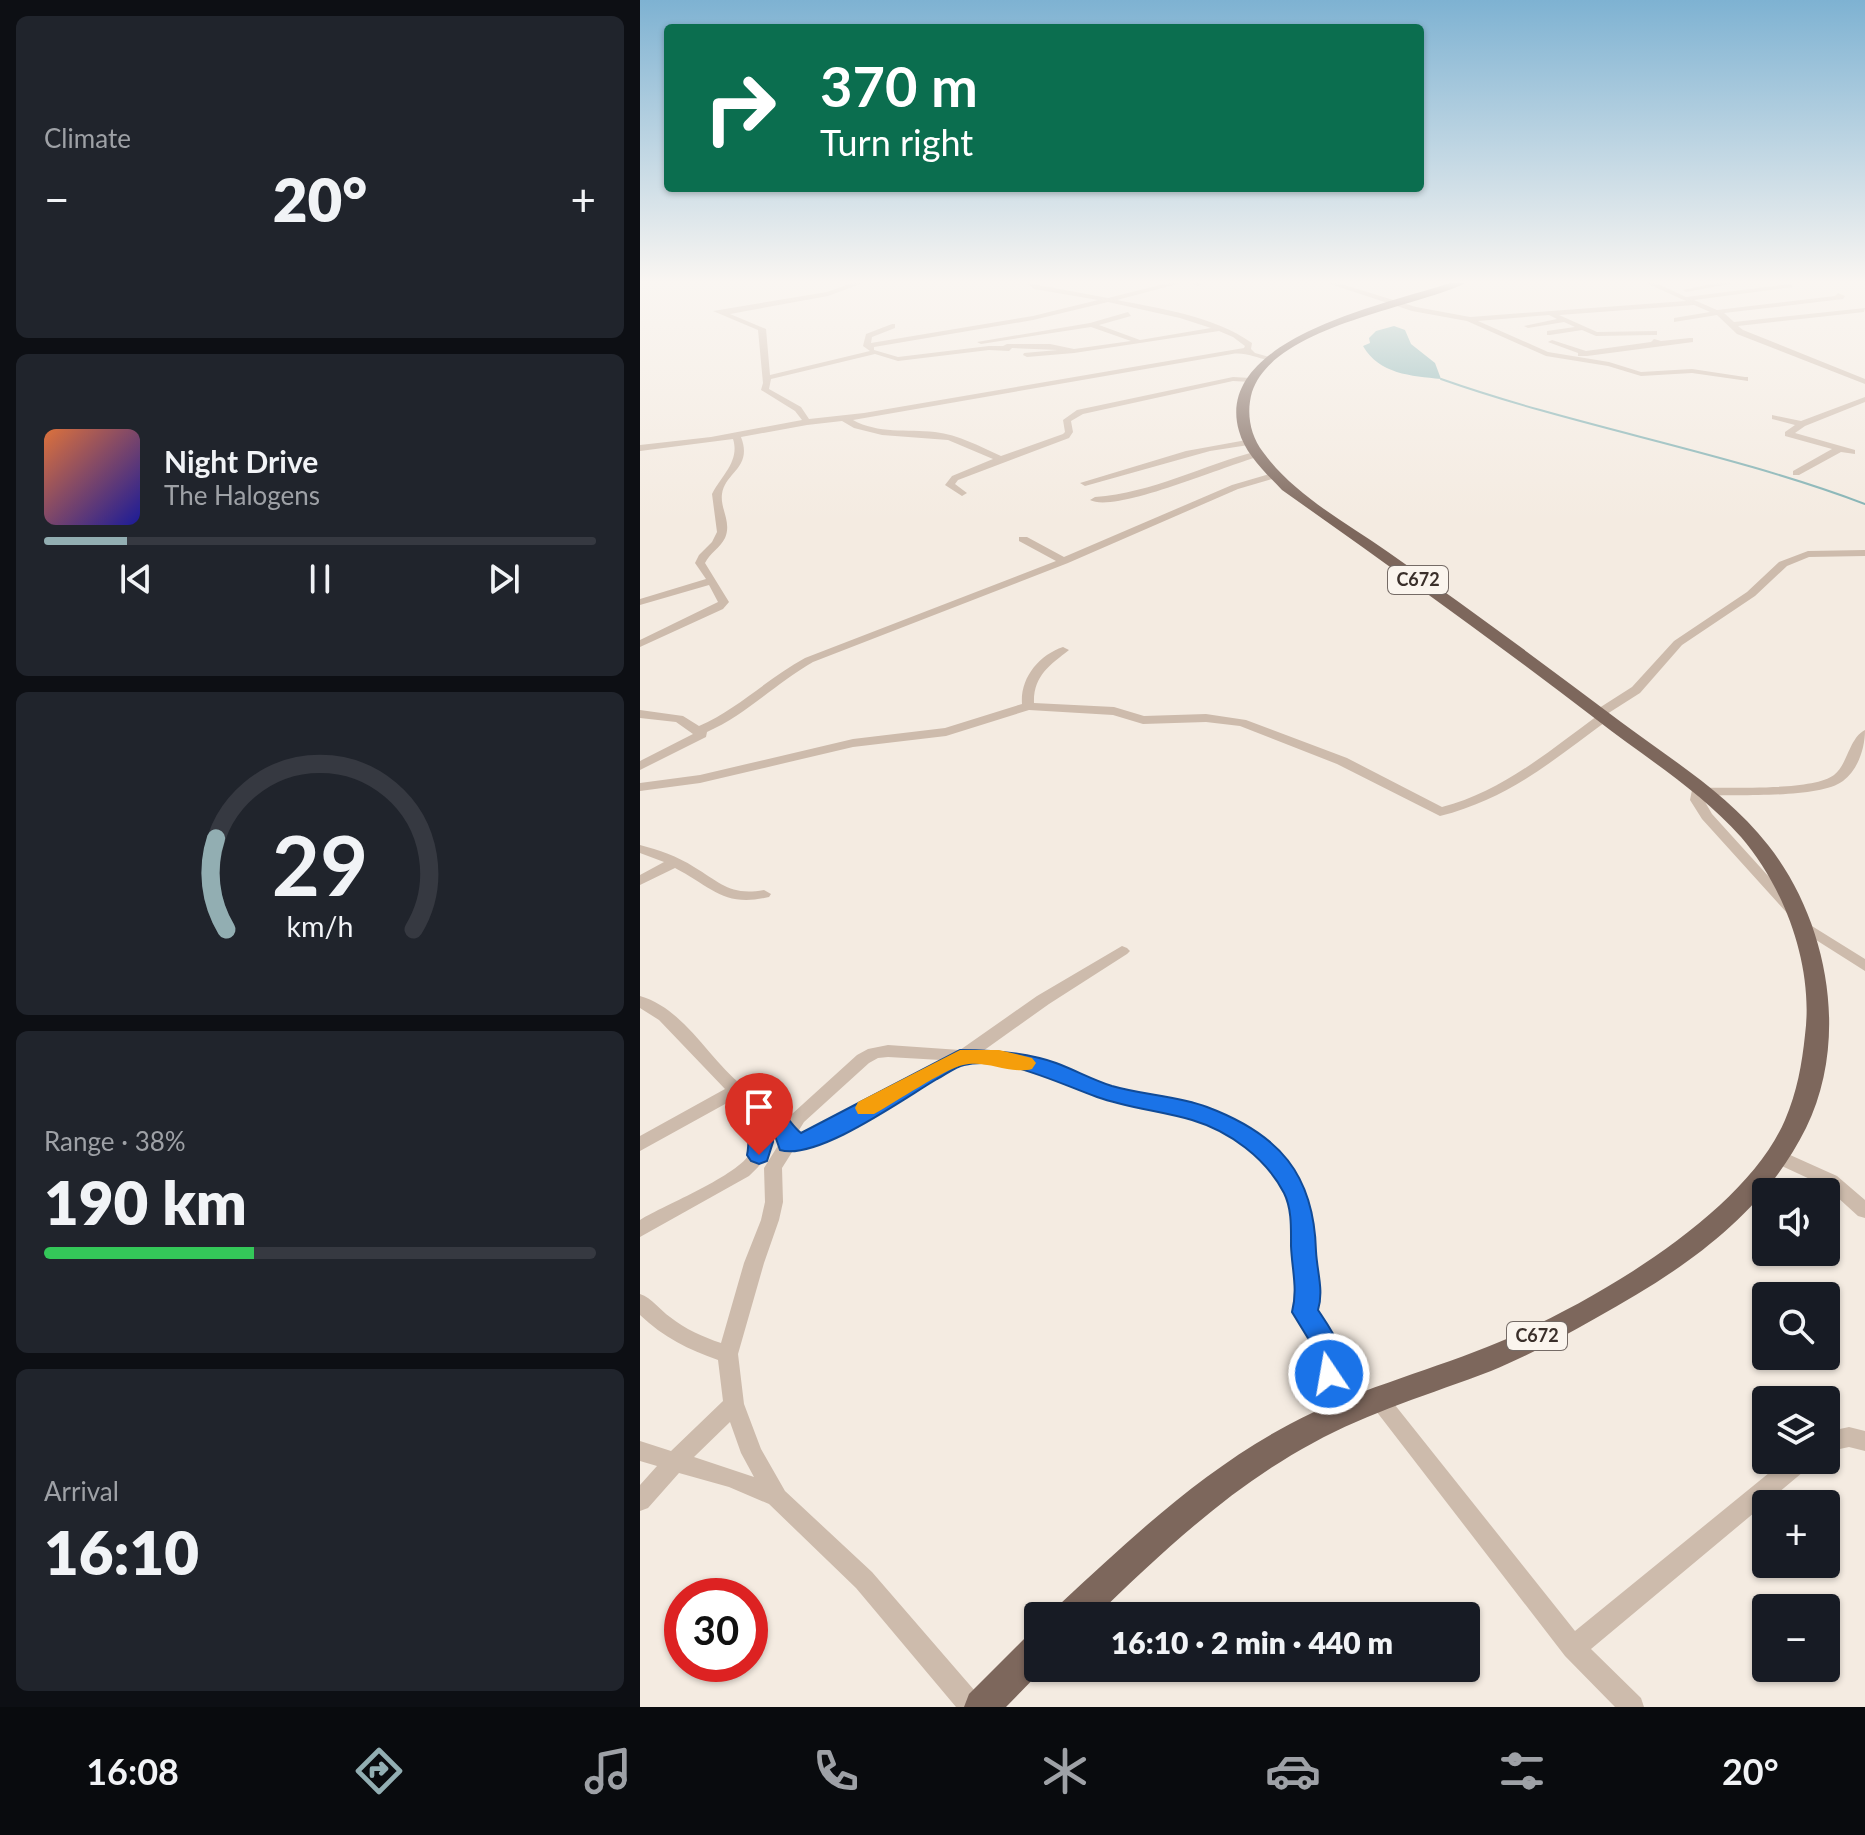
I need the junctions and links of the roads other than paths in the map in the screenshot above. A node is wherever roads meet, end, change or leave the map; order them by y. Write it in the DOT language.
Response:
graph roads {
  1 [pos="765,363"];
  2 [pos="822,363"];
  3 [pos="1173,363"];
  4 [pos="1265,363"];
  5 [pos="1600,363"];
  6 [pos="1817,363"];
  7 [pos="1636,373"];
  8 [pos="1618,377"];
  9 [pos="766,378"];
  10 [pos="1745,379"];
  11 [pos="1251,380"];
  12 [pos="1865,382"];
  13 [pos="1865,399"];
  14 [pos="1775,417"];
  15 [pos="845,419"];
  16 [pos="807,422"];
  17 [pos="1802,424"];
  18 [pos="736,435"];
  19 [pos="640,448"];
  20 [pos="1255,448"];
  21 [pos="1839,449"];
  22 [pos="1852,452"];
  23 [pos="1001,459"];
  24 [pos="1796,473"];
  25 [pos="1276,475"];
  26 [pos="1085,483"];
  27 [pos="962,493"];
  28 [pos="1095,500"];
  29 [pos="1154,521"];
  30 [pos="1023,539"];
  31 [pos="1131,540"];
  32 [pos="1865,553"];
  33 [pos="1064,561"];
  34 [pos="712,581"];
  35 [pos="640,602"];
  36 [pos="640,644"];
  37 [pos="1063,650"];
  38 [pos="1028,706"];
  39 [pos="640,714"];
  40 [pos="1602,715"];
  41 [pos="699,731"];
  42 [pos="1865,734"];
  43 [pos="640,766"];
  44 [pos="640,787"];
  45 [pos="1700,791"];
  46 [pos="640,849"];
  47 [pos="674,863"];
  48 [pos="640,881"];
  49 [pos="764,894"];
  50 [pos="1797,918"];
  51 [pos="1122,951"];
  52 [pos="1847,953"];
  53 [pos="1865,959"];
  54 [pos="1865,966"];
  55 [pos="640,1001"];
  56 [pos="960,1057"];
  57 [pos="736,1090"];
  58 [pos="761,1106"];
  59 [pos="788,1139"];
  60 [pos="640,1144"];
  61 [pos="1779,1157"];
  62 [pos="1865,1211"];
  63 [pos="640,1230"];
  64 [pos="640,1302"];
  65 [pos="728,1354"];
  66 [pos="734,1404"];
  67 [pos="1367,1405"];
  68 [pos="1840,1439"];
  69 [pos="1865,1441"];
  70 [pos="640,1451"];
  71 [pos="675,1462"];
  72 [pos="1784,1474"];
  73 [pos="777,1498"];
  74 [pos="640,1501"];
  75 [pos="1087,1602"];
  76 [pos="1573,1648"];
  77 [pos="1024,1664"];
  78 [pos="972,1707"];
  79 [pos="982,1707"];
  80 [pos="1632,1707"];
  1 -- 9 [label="street"];
  2 -- 9 [label="street"];
  3 -- 15 [label="street"];
  4 -- 11 [label="main road, C672"];
  5 -- 7 [label="street"];
  6 -- 12 [label="street"];
  7 -- 8 [label="street"];
  7 -- 10 [label="street"];
  9 -- 16 [label="street"];
  11 -- 20 [label="main road, C672"];
  11 -- 23 [label="street"];
  13 -- 17 [label="street"];
  14 -- 17 [label="street"];
  15 -- 16 [label="street"];
  15 -- 23 [label="street"];
  16 -- 18 [label="street"];
  17 -- 21 [label="street"];
  18 -- 19 [label="street"];
  18 -- 34 [label="street"];
  20 -- 25 [label="main road, C672"];
  20 -- 26 [label="street"];
  20 -- 28 [label="street"];
  21 -- 22 [label="street"];
  21 -- 24 [label="street"];
  23 -- 27 [label="street"];
  25 -- 29 [label="street"];
  25 -- 40 [label="main road, C672"];
  29 -- 31 [label="street"];
  29 -- 33 [label="street"];
  30 -- 33 [label="street"];
  32 -- 40 [label="street"];
  33 -- 41 [label="street"];
  34 -- 35 [label="street"];
  34 -- 36 [label="street"];
  37 -- 38 [label="street"];
  38 -- 40 [label="street"];
  38 -- 44 [label="street"];
  39 -- 41 [label="street"];
  40 -- 45 [label="main road, C672"];
  41 -- 43 [label="street"];
  42 -- 45 [label="street"];
  45 -- 50 [label="main road, C672"];
  46 -- 47 [label="street"];
  47 -- 48 [label="street"];
  47 -- 49 [label="street"];
  50 -- 52 [label="street"];
  50 -- 61 [label="main road, C672"];
  51 -- 56 [label="street"];
  52 -- 53 [label="street"];
  52 -- 54 [label="street"];
  55 -- 57 [label="street"];
  56 -- 59 [label="street"];
  56 -- 59 [label="street"];
  56 -- 67 [label="street"];
  57 -- 58 [label="street"];
  57 -- 60 [label="street"];
  58 -- 59 [label="street"];
  58 -- 63 [label="street"];
  59 -- 65 [label="street"];
  61 -- 62 [label="street"];
  61 -- 67 [label="main road, C672"];
  64 -- 65 [label="street"];
  65 -- 66 [label="street"];
  66 -- 71 [label="street"];
  66 -- 73 [label="street"];
  67 -- 75 [label="main road, C672"];
  67 -- 76 [label="street"];
  68 -- 69 [label="street"];
  70 -- 71 [label="street"];
  71 -- 73 [label="street"];
  71 -- 74 [label="street"];
  72 -- 76 [label="street"];
  73 -- 78 [label="street"];
  76 -- 80 [label="street"];
  77 -- 79 [label="main road"];
}
